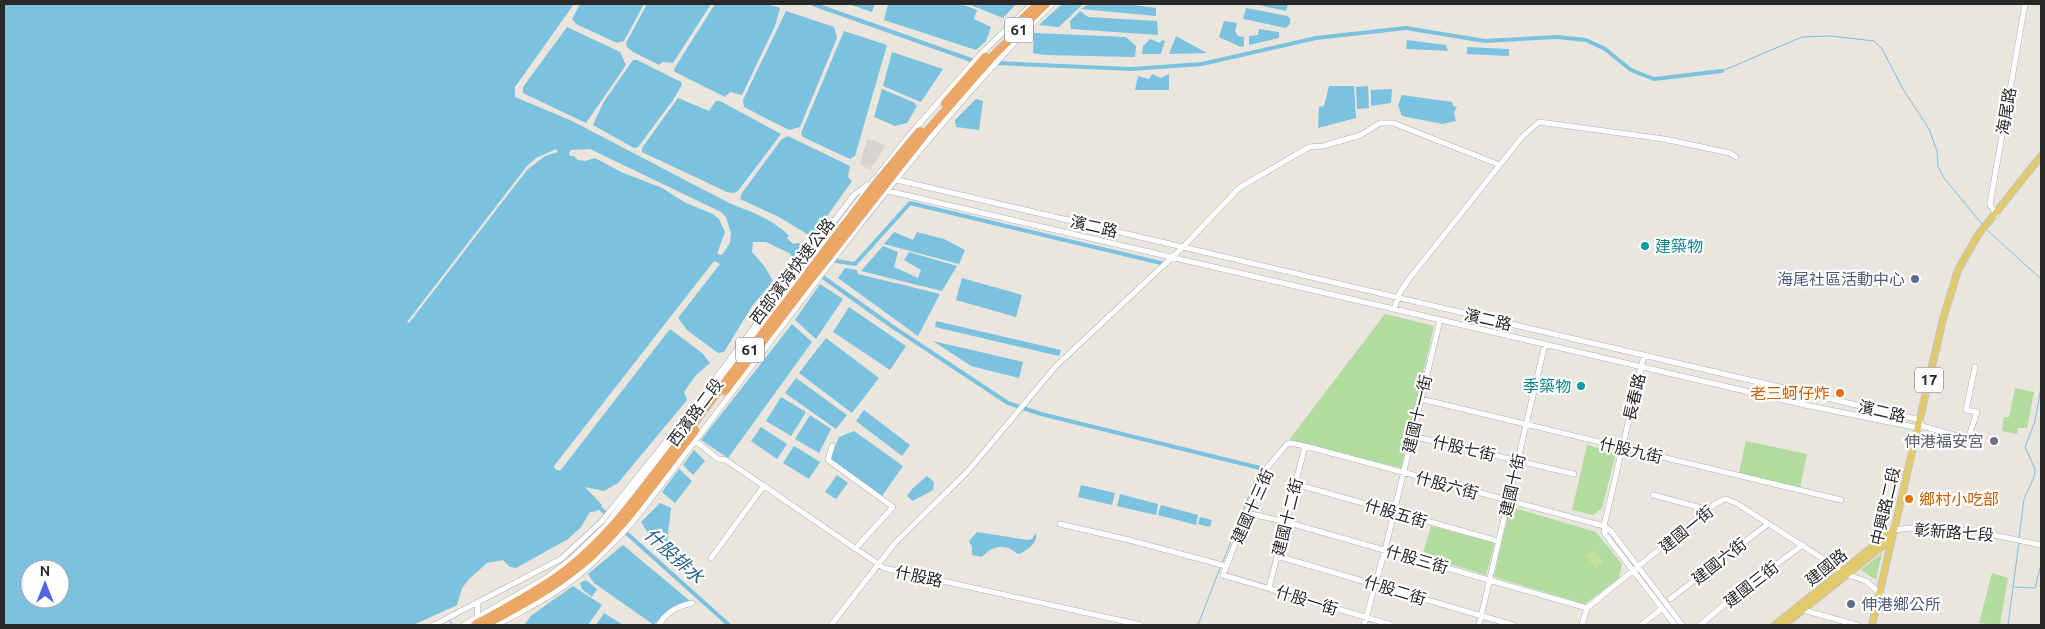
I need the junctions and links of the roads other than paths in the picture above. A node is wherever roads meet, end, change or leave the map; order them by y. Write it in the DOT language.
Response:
graph roads {
  1 [pos="1032,4"];
  2 [pos="1038,4"];
  3 [pos="1049,4"];
  4 [pos="2025,4"];
  5 [pos="989,57"];
  6 [pos="977,70"];
  7 [pos="2041,156"];
  8 [pos="1736,158"];
  9 [pos="2041,162"];
  10 [pos="1500,166"];
  11 [pos="873,180"];
  12 [pos="897,180"];
  13 [pos="888,191"];
  14 [pos="1995,215"];
  15 [pos="1183,247"];
  16 [pos="1172,257"];
  17 [pos="810,272"];
  18 [pos="1398,297"];
  19 [pos="1394,309"];
  20 [pos="1440,320"];
  21 [pos="1546,344"];
  22 [pos="1644,355"];
  23 [pos="1641,367"];
  24 [pos="1975,367"];
  25 [pos="1421,400"];
  26 [pos="1526,425"];
  27 [pos="1920,425"];
  28 [pos="681,435"];
  29 [pos="1412,436"];
  30 [pos="696,440"];
  31 [pos="1290,443"];
  32 [pos="832,446"];
  33 [pos="1305,446"];
  34 [pos="1622,448"];
  35 [pos="1518,461"];
  36 [pos="1403,473"];
  37 [pos="1574,474"];
  38 [pos="1295,484"];
  39 [pos="763,487"];
  40 [pos="1653,495"];
  41 [pos="1841,500"];
  42 [pos="1508,501"];
  43 [pos="1709,510"];
  44 [pos="1393,512"];
  45 [pos="1247,513"];
  46 [pos="621,517"];
  47 [pos="1286,522"];
  48 [pos="1060,524"];
  49 [pos="1768,524"];
  50 [pos="1604,526"];
  51 [pos="611,528"];
  52 [pos="1894,531"];
  53 [pos="1498,541"];
  54 [pos="1803,545"];
  55 [pos="2041,545"];
  56 [pos="855,549"];
  57 [pos="1385,550"];
  58 [pos="1278,556"];
  59 [pos="711,558"];
  60 [pos="880,564"];
  61 [pos="1226,566"];
  62 [pos="1636,569"];
  63 [pos="1846,573"];
  64 [pos="1223,575"];
  65 [pos="1489,580"];
  66 [pos="1376,585"];
  67 [pos="1269,588"];
  68 [pos="1881,594"];
  69 [pos="1670,599"];
  70 [pos="478,602"];
  71 [pos="692,603"];
  72 [pos="1587,608"];
  73 [pos="1660,610"];
  74 [pos="1803,610"];
  75 [pos="1481,616"];
  76 [pos="1366,617"];
  77 [pos="479,623"];
  78 [pos="1839,623"];
  79 [pos="435,625"];
  80 [pos="464,625"];
  81 [pos="497,625"];
  82 [pos="658,625"];
  83 [pos="831,625"];
  84 [pos="1141,625"];
  85 [pos="1364,625"];
  86 [pos="1392,625"];
  87 [pos="1479,625"];
  88 [pos="1513,625"];
  89 [pos="1582,625"];
  90 [pos="1641,625"];
  91 [pos="1675,625"];
  92 [pos="1682,625"];
  93 [pos="1700,625"];
  94 [pos="1775,625"];
  95 [pos="1784,625"];
  96 [pos="1857,625"];
  97 [pos="1872,625"];
  98 [pos="1876,625"];
  1 -- 5 [label="street"];
  2 -- 5 [label="highway, 西部濱海快速公路 / 61"];
  3 -- 5 [label="highway"];
  4 -- 14 [label="street, 海尾路"];
  5 -- 6 [label="highway, 西部濱海快速公路 / 61"];
  5 -- 6 [label="street"];
  6 -- 11 [label="street, 西濱路二段"];
  6 -- 12 [label="street, 西濱路二段"];
  6 -- 17 [label="highway, 西部濱海快速公路 / 61, bridge"];
  7 -- 14 [label="main road, 17"];
  8 -- 10 [label="street"];
  9 -- 14 [label="main road, 17"];
  10 -- 15 [label="street"];
  10 -- 18 [label="street"];
  11 -- 12 [label="street, 濱二路"];
  11 -- 13 [label="street, 濱二路"];
  11 -- 17 [label="street, 西濱路二段"];
  12 -- 13 [label="street, 西濱路二段"];
  12 -- 15 [label="street, 濱二路"];
  13 -- 16 [label="street, 濱二路"];
  13 -- 17 [label="street, 西濱路二段"];
  14 -- 27 [label="main road, 中興路二段 / 17"];
  15 -- 16 [label="street"];
  15 -- 18 [label="street, 濱二路"];
  16 -- 19 [label="street, 濱二路"];
  16 -- 60 [label="street"];
  17 -- 28 [label="street"];
  17 -- 28 [label="highway, 西部濱海快速公路 / 61, bridge"];
  17 -- 30 [label="street, 西濱路二段"];
  18 -- 19 [label="street"];
  18 -- 22 [label="street, 濱二路"];
  19 -- 20 [label="street, 濱二路"];
  20 -- 21 [label="street, 濱二路"];
  20 -- 25 [label="street, 建國十一街"];
  21 -- 23 [label="street, 濱二路"];
  21 -- 26 [label="street, 建國十街"];
  22 -- 23 [label="street, 長春路"];
  22 -- 27 [label="street, 濱二路"];
  23 -- 27 [label="street, 濱二路"];
  23 -- 34 [label="street, 長春路"];
  24 -- 27 [label="street"];
  25 -- 26 [label="street, 什股九街"];
  25 -- 29 [label="street, 建國十一街"];
  26 -- 34 [label="street, 什股九街"];
  26 -- 35 [label="street, 建國十街"];
  27 -- 52 [label="main road, 中興路二段 / 17"];
  28 -- 30 [label="street, 什股路"];
  28 -- 46 [label="highway, 西部濱海快速公路 / 61"];
  28 -- 46 [label="street"];
  29 -- 35 [label="street, 什股七街"];
  29 -- 36 [label="street, 建國十一街"];
  30 -- 39 [label="street, 什股路"];
  30 -- 46 [label="street, 西濱路二段"];
  31 -- 33 [label="street, 什股六街"];
  31 -- 45 [label="street, 建國十三街"];
  32 -- 56 [label="street"];
  33 -- 36 [label="street, 什股六街"];
  33 -- 38 [label="street, 建國十二街"];
  34 -- 41 [label="street, 什股九街"];
  34 -- 50 [label="street, 長春路"];
  35 -- 37 [label="street, 什股七街"];
  35 -- 42 [label="street, 建國十街"];
  36 -- 42 [label="street, 什股六街"];
  36 -- 44 [label="street, 建國十一街"];
  38 -- 44 [label="street, 什股五街"];
  38 -- 47 [label="street, 建國十二街"];
  39 -- 56 [label="street, 什股路"];
  39 -- 59 [label="street"];
  40 -- 43 [label="street"];
  42 -- 50 [label="street, 什股六街"];
  42 -- 53 [label="street, 建國十街"];
  43 -- 49 [label="street, 建國一街"];
  43 -- 62 [label="street, 建國一街"];
  44 -- 53 [label="street, 什股五街"];
  44 -- 57 [label="street, 建國十一街"];
  45 -- 47 [label="street, 什股三街"];
  45 -- 61 [label="street, 建國十三街"];
  46 -- 51 [label="highway, 西部濱海快速公路 / 61"];
  46 -- 51 [label="street"];
  47 -- 57 [label="street, 什股三街"];
  47 -- 58 [label="street, 建國十二街"];
  48 -- 61 [label="street"];
  49 -- 54 [label="street, 建國一街"];
  49 -- 69 [label="street, 建國六街"];
  50 -- 62 [label="street"];
  51 -- 70 [label="street"];
  51 -- 77 [label="highway, 西部濱海快速公路 / 61"];
  51 -- 81 [label="street"];
  52 -- 55 [label="street, 彰新路七段"];
  52 -- 63 [label="main road, 建國路"];
  52 -- 68 [label="main road, 中興路二段"];
  53 -- 65 [label="street, 建國十街"];
  54 -- 63 [label="street, 建國一街"];
  54 -- 93 [label="street, 建國三街"];
  56 -- 60 [label="street, 什股路"];
  57 -- 65 [label="street, 什股三街"];
  57 -- 66 [label="street, 建國十一街"];
  58 -- 66 [label="street, 什股二街"];
  58 -- 67 [label="street, 建國十二街"];
  60 -- 83 [label="street"];
  60 -- 84 [label="street, 什股路"];
  61 -- 64 [label="street, 建國十三街"];
  62 -- 72 [label="street, 建國一街"];
  62 -- 91 [label="street"];
  62 -- 92 [label="street"];
  63 -- 68 [label="street, 建國一街"];
  63 -- 74 [label="main road, 建國路"];
  63 -- 94 [label="main road, 建國路"];
  64 -- 67 [label="street, 什股一街"];
  65 -- 72 [label="street, 什股三街"];
  65 -- 75 [label="street, 建國十街"];
  66 -- 75 [label="street, 什股二街"];
  66 -- 76 [label="street, 建國十一街"];
  67 -- 76 [label="street, 什股一街"];
  68 -- 97 [label="main road, 中興路二段"];
  68 -- 98 [label="main road, 中興路二段"];
  70 -- 77 [label="street"];
  70 -- 79 [label="street"];
  71 -- 82 [label="street"];
  72 -- 89 [label="street"];
  73 -- 90 [label="street"];
  74 -- 78 [label="street"];
  74 -- 95 [label="main road, 建國路"];
  75 -- 87 [label="street, 建國十街"];
  75 -- 88 [label="street, 什股二街"];
  76 -- 85 [label="street, 建國十一街"];
  76 -- 86 [label="street, 什股一街"];
  77 -- 80 [label="street"];
  78 -- 96 [label="street"];
}
